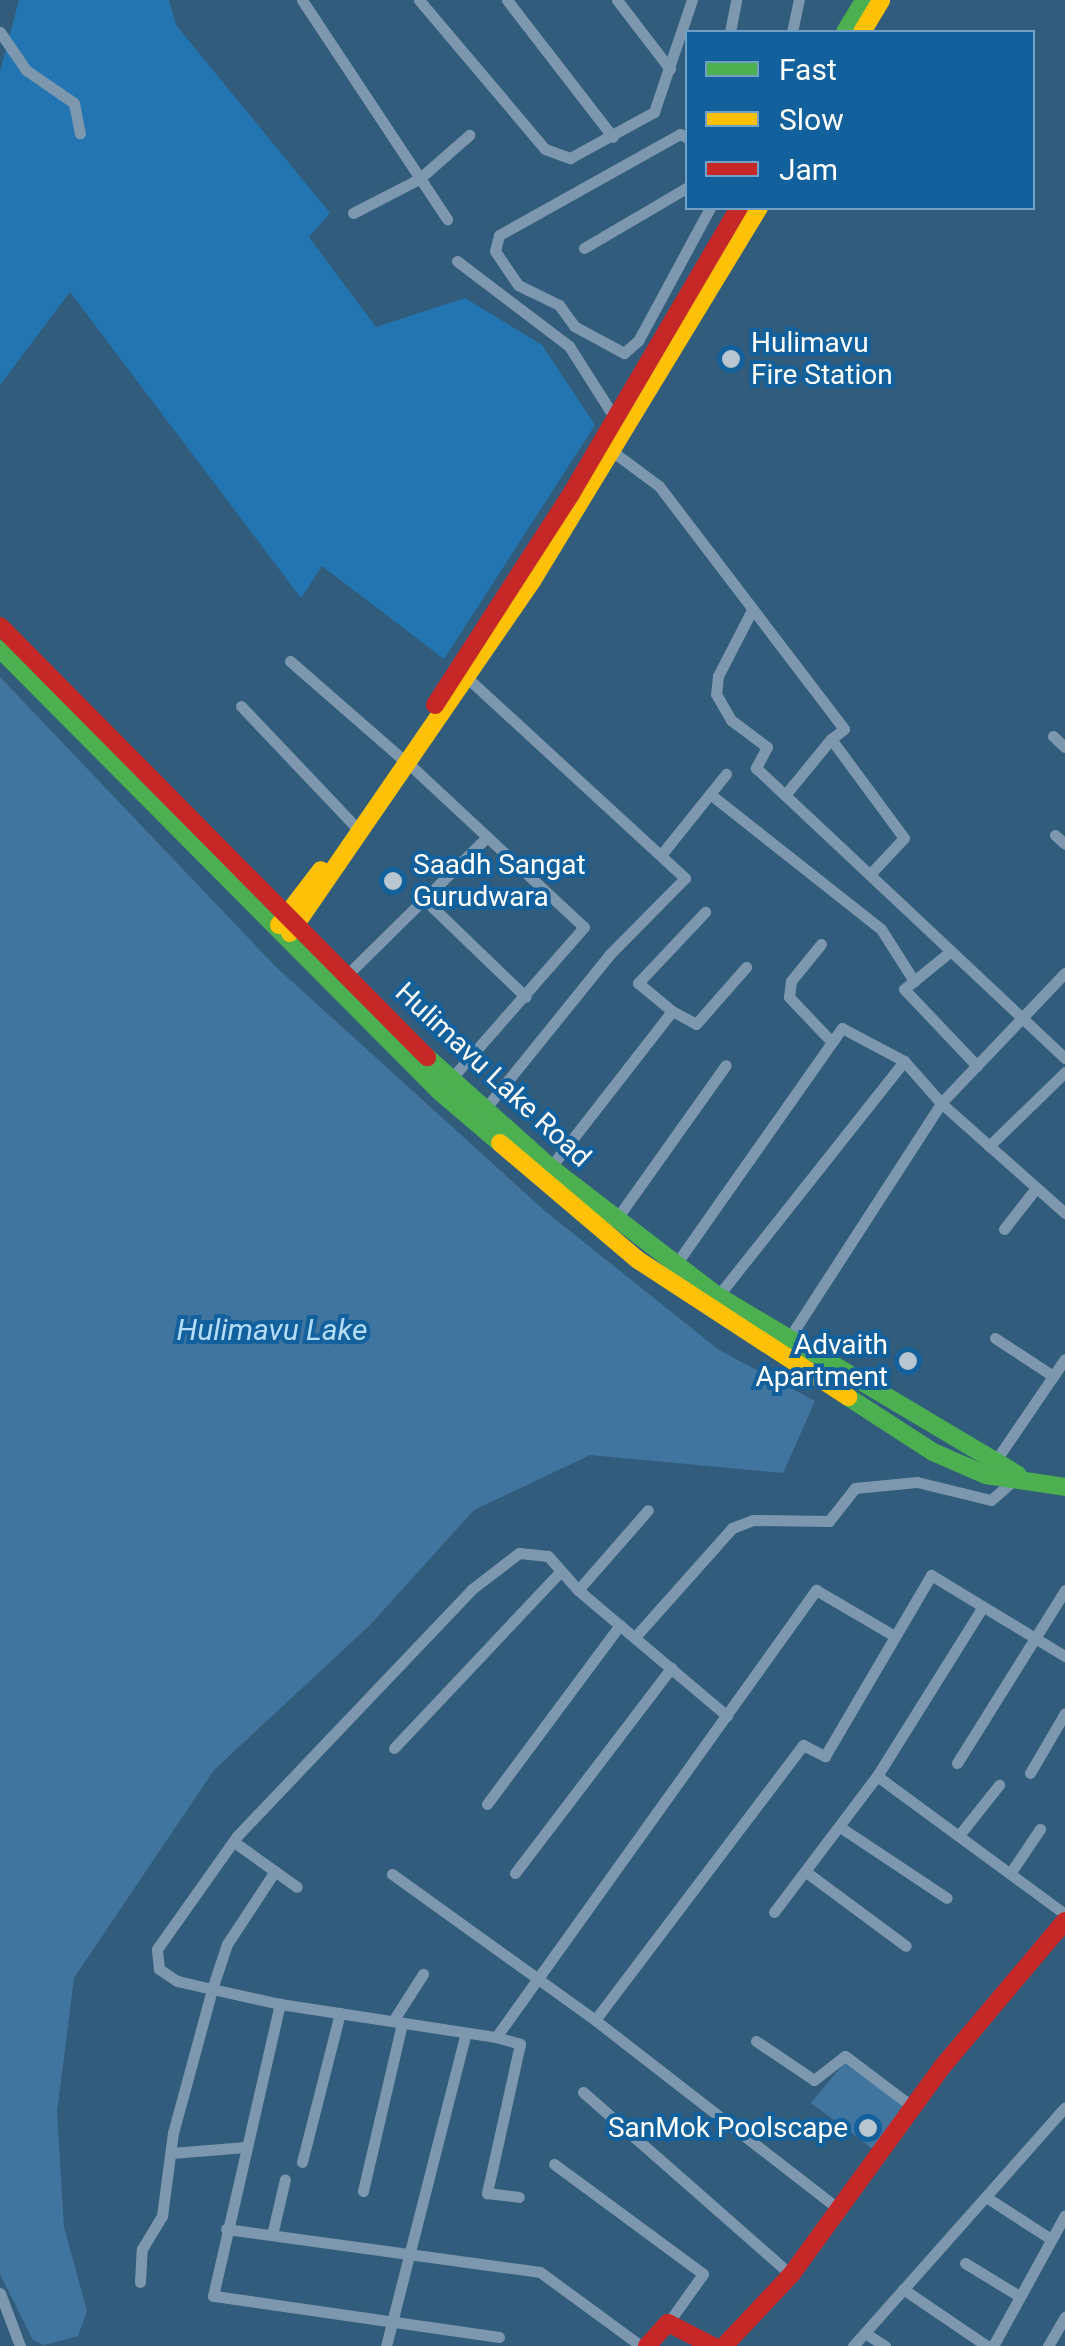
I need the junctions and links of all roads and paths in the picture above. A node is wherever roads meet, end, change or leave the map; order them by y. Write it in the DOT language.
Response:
graph roads {
  1 [pos="302,0"];
  2 [pos="419,0"];
  3 [pos="507,0"];
  4 [pos="617,0"];
  5 [pos="692,0"];
  6 [pos="736,0"];
  7 [pos="799,0"];
  8 [pos="864,0"];
  9 [pos="881,0"];
  10 [pos="730,30"];
  11 [pos="792,30"];
  12 [pos="845,30"];
  13 [pos="863,30"];
  14 [pos="0,32"];
  15 [pos="670,69"];
  16 [pos="80,133"];
  17 [pos="469,135"];
  18 [pos="685,136"];
  19 [pos="613,137"];
  20 [pos="419,180"];
  21 [pos="685,189"];
  22 [pos="709,210"];
  23 [pos="738,210"];
  24 [pos="758,210"];
  25 [pos="352,213"];
  26 [pos="447,219"];
  27 [pos="584,248"];
  28 [pos="457,261"];
  29 [pos="616,420"];
  30 [pos="607,447"];
  31 [pos="750,612"];
  32 [pos="0,626"];
  33 [pos="0,650"];
  34 [pos="290,661"];
  35 [pos="463,674"];
  36 [pos="241,706"];
  37 [pos="1053,736"];
  38 [pos="831,739"];
  39 [pos="1065,747"];
  40 [pos="405,761"];
  41 [pos="726,774"];
  42 [pos="710,794"];
  43 [pos="786,795"];
  44 [pos="354,825"];
  45 [pos="487,837"];
  46 [pos="661,855"];
  47 [pos="871,873"];
  48 [pos="424,899"];
  49 [pos="705,912"];
  50 [pos="286,928"];
  51 [pos="820,944"];
  52 [pos="951,950"];
  53 [pos="746,967"];
  54 [pos="1064,974"];
  55 [pos="346,976"];
  56 [pos="914,981"];
  57 [pos="526,997"];
  58 [pos="672,1011"];
  59 [pos="1022,1018"];
  60 [pos="829,1039"];
  61 [pos="1065,1058"];
  62 [pos="904,1061"];
  63 [pos="726,1065"];
  64 [pos="977,1066"];
  65 [pos="1065,1072"];
  66 [pos="450,1080"];
  67 [pos="942,1104"];
  68 [pos="484,1110"];
  69 [pos="989,1146"];
  70 [pos="546,1174"];
  71 [pos="1036,1188"];
  72 [pos="1065,1214"];
  73 [pos="615,1221"];
  74 [pos="1004,1229"];
  75 [pos="674,1267"];
  76 [pos="718,1296"];
  77 [pos="996,1338"];
  78 [pos="783,1348"];
  79 [pos="1065,1359"];
  80 [pos="1054,1376"];
  81 [pos="996,1460"];
  82 [pos="1018,1475"];
  83 [pos="1062,1481"];
  84 [pos="648,1510"];
  85 [pos="561,1571"];
  86 [pos="578,1590"];
  87 [pos="1065,1590"];
  88 [pos="982,1608"];
  89 [pos="620,1625"];
  90 [pos="893,1635"];
  91 [pos="635,1637"];
  92 [pos="1035,1639"];
  93 [pos="1065,1656"];
  94 [pos="671,1668"];
  95 [pos="1065,1713"];
  96 [pos="727,1716"];
  97 [pos="394,1748"];
  98 [pos="956,1763"];
  99 [pos="1030,1773"];
  100 [pos="877,1776"];
  101 [pos="998,1786"];
  102 [pos="487,1804"];
  103 [pos="840,1826"];
  104 [pos="1040,1829"];
  105 [pos="960,1834"];
  106 [pos="234,1842"];
  107 [pos="276,1872"];
  108 [pos="806,1872"];
  109 [pos="1011,1872"];
  110 [pos="515,1873"];
  111 [pos="392,1874"];
  112 [pos="297,1886"];
  113 [pos="946,1898"];
  114 [pos="774,1912"];
  115 [pos="1065,1918"];
  116 [pos="906,1946"];
  117 [pos="423,1974"];
  118 [pos="541,1979"];
  119 [pos="212,1989"];
  120 [pos="280,2004"];
  121 [pos="340,2013"];
  122 [pos="596,2020"];
  123 [pos="398,2022"];
  124 [pos="466,2032"];
  125 [pos="496,2037"];
  126 [pos="756,2041"];
  127 [pos="584,2092"];
  128 [pos="1065,2106"];
  129 [pos="913,2107"];
  130 [pos="246,2147"];
  131 [pos="171,2153"];
  132 [pos="302,2162"];
  133 [pos="554,2164"];
  134 [pos="285,2179"];
  135 [pos="362,2191"];
  136 [pos="986,2197"];
  137 [pos="519,2198"];
  138 [pos="839,2209"];
  139 [pos="1065,2215"];
  140 [pos="226,2229"];
  141 [pos="272,2235"];
  142 [pos="1051,2240"];
  143 [pos="408,2254"];
  144 [pos="966,2263"];
  145 [pos="791,2275"];
  146 [pos="140,2282"];
  147 [pos="903,2289"];
  148 [pos="0,2294"];
  149 [pos="1019,2296"];
  150 [pos="1065,2317"];
  151 [pos="392,2322"];
  152 [pos="668,2323"];
  153 [pos="865,2333"];
  154 [pos="499,2337"];
  155 [pos="724,2345"];
  156 [pos="20,2346"];
  157 [pos="386,2346"];
  158 [pos="644,2346"];
  159 [pos="852,2346"];
  160 [pos="885,2346"];
  161 [pos="990,2346"];
  162 [pos="1048,2346"];
  1 -- 20 [label="street"];
  2 -- 19 [label="street"];
  3 -- 19 [label="street"];
  4 -- 15 [label="street"];
  5 -- 15 [label="street"];
  6 -- 10 [label="street"];
  7 -- 11 [label="street"];
  8 -- 12 [label="main road"];
  9 -- 13 [label="main road"];
  14 -- 16 [label="street"];
  15 -- 19 [label="street"];
  17 -- 20 [label="street"];
  18 -- 22 [label="street"];
  20 -- 25 [label="street"];
  20 -- 26 [label="street"];
  21 -- 27 [label="street"];
  23 -- 29 [label="main road"];
  24 -- 30 [label="main road"];
  28 -- 29 [label="street"];
  29 -- 30 [label="main road"];
  30 -- 31 [label="street"];
  30 -- 35 [label="main road"];
  31 -- 38 [label="street"];
  31 -- 43 [label="street"];
  32 -- 50 [label="main road, Hulimavu Lake Road"];
  33 -- 50 [label="main road, Hulimavu Lake Road"];
  34 -- 40 [label="street"];
  35 -- 40 [label="main road"];
  35 -- 46 [label="street"];
  36 -- 44 [label="street"];
  37 -- 39 [label="street"];
  38 -- 43 [label="street"];
  38 -- 47 [label="street"];
  40 -- 44 [label="main road"];
  40 -- 45 [label="street"];
  40 -- 50 [label="main road"];
  41 -- 42 [label="street"];
  42 -- 46 [label="street"];
  42 -- 56 [label="street"];
  43 -- 47 [label="street"];
  44 -- 50 [label="main road"];
  45 -- 48 [label="street"];
  45 -- 57 [label="street"];
  46 -- 68 [label="street"];
  47 -- 52 [label="street"];
  48 -- 55 [label="street"];
  48 -- 57 [label="street"];
  49 -- 58 [label="street"];
  50 -- 55 [label="main road, Hulimavu Lake Road"];
  50 -- 70 [label="main road, Hulimavu Lake Road"];
  51 -- 60 [label="street"];
  52 -- 56 [label="street"];
  52 -- 59 [label="street"];
  53 -- 58 [label="street"];
  54 -- 59 [label="street"];
  55 -- 66 [label="main road, Hulimavu Lake Road"];
  56 -- 64 [label="street"];
  57 -- 66 [label="street"];
  58 -- 70 [label="street"];
  59 -- 61 [label="street"];
  59 -- 64 [label="street"];
  60 -- 62 [label="street"];
  60 -- 75 [label="street"];
  62 -- 67 [label="street"];
  62 -- 76 [label="street"];
  63 -- 73 [label="street"];
  64 -- 67 [label="street"];
  65 -- 69 [label="street"];
  66 -- 68 [label="main road, Hulimavu Lake Road"];
  67 -- 69 [label="street"];
  67 -- 78 [label="street"];
  68 -- 70 [label="main road, Hulimavu Lake Road"];
  69 -- 71 [label="street"];
  70 -- 73 [label="main road, Hulimavu Lake Road"];
  70 -- 78 [label="main road, Hulimavu Lake Road"];
  71 -- 72 [label="street"];
  71 -- 74 [label="street"];
  73 -- 75 [label="main road, Hulimavu Lake Road"];
  75 -- 76 [label="main road, Hulimavu Lake Road"];
  76 -- 78 [label="main road, Hulimavu Lake Road"];
  77 -- 80 [label="street"];
  78 -- 81 [label="main road, Hulimavu Lake Road"];
  78 -- 82 [label="main road, Hulimavu Lake Road"];
  79 -- 80 [label="street"];
  80 -- 81 [label="street"];
  81 -- 82 [label="main road, Hulimavu Lake Road"];
  82 -- 83 [label="main road, Hulimavu Lake Road"];
  82 -- 91 [label="street"];
  84 -- 86 [label="street"];
  85 -- 86 [label="street"];
  85 -- 97 [label="street"];
  85 -- 106 [label="street"];
  86 -- 89 [label="street"];
  87 -- 92 [label="street"];
  88 -- 90 [label="street"];
  88 -- 92 [label="street"];
  88 -- 100 [label="street"];
  89 -- 91 [label="street"];
  89 -- 102 [label="street"];
  90 -- 96 [label="street"];
  90 -- 122 [label="street"];
  91 -- 94 [label="street"];
  92 -- 93 [label="street"];
  92 -- 98 [label="street"];
  94 -- 96 [label="street"];
  94 -- 110 [label="street"];
  95 -- 99 [label="street"];
  96 -- 118 [label="street"];
  100 -- 103 [label="street"];
  100 -- 105 [label="street"];
  101 -- 105 [label="street"];
  103 -- 108 [label="street"];
  103 -- 113 [label="street"];
  104 -- 109 [label="street"];
  105 -- 109 [label="street"];
  106 -- 107 [label="street"];
  106 -- 119 [label="street"];
  107 -- 112 [label="street"];
  107 -- 119 [label="street"];
  108 -- 114 [label="street"];
  108 -- 116 [label="street"];
  109 -- 115 [label="street"];
  111 -- 118 [label="street"];
  115 -- 129 [label="main road"];
  117 -- 123 [label="street"];
  118 -- 122 [label="street"];
  118 -- 125 [label="street"];
  119 -- 120 [label="street"];
  119 -- 131 [label="street"];
  120 -- 121 [label="street"];
  120 -- 130 [label="street"];
  121 -- 123 [label="street"];
  121 -- 132 [label="street"];
  122 -- 138 [label="street"];
  123 -- 124 [label="street"];
  123 -- 135 [label="street"];
  124 -- 125 [label="street"];
  124 -- 143 [label="street"];
  125 -- 137 [label="street"];
  126 -- 129 [label="street"];
  127 -- 145 [label="street"];
  128 -- 136 [label="street"];
  129 -- 138 [label="main road"];
  130 -- 131 [label="street"];
  130 -- 140 [label="street"];
  131 -- 146 [label="street"];
  133 -- 152 [label="street"];
  134 -- 141 [label="street"];
  136 -- 142 [label="street"];
  136 -- 147 [label="street"];
  138 -- 145 [label="main road"];
  139 -- 142 [label="street"];
  140 -- 141 [label="street"];
  140 -- 151 [label="street"];
  141 -- 143 [label="street"];
  142 -- 149 [label="street"];
  143 -- 151 [label="street"];
  143 -- 158 [label="street"];
  144 -- 149 [label="street"];
  145 -- 155 [label="main road"];
  147 -- 153 [label="street"];
  147 -- 161 [label="street"];
  148 -- 156 [label="street"];
  149 -- 161 [label="street"];
  150 -- 162 [label="street"];
  151 -- 154 [label="street"];
  151 -- 157 [label="street"];
  152 -- 155 [label="main road"];
  152 -- 158 [label="main road"];
  153 -- 159 [label="street"];
  153 -- 160 [label="street"];
}
